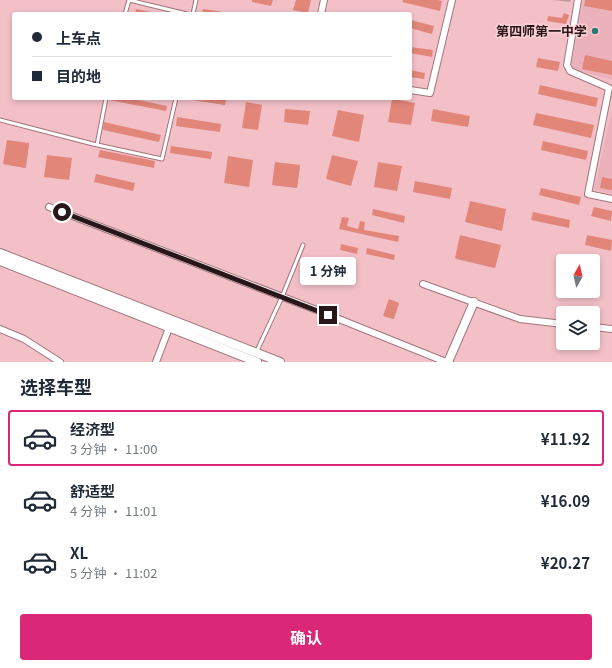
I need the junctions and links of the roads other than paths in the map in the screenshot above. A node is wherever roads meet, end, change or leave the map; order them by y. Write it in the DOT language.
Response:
graph roads {
  1 [pos="129,0"];
  2 [pos="196,0"];
  3 [pos="324,0"];
  4 [pos="452,0"];
  5 [pos="578,0"];
  6 [pos="126,12"];
  7 [pos="179,12"];
  8 [pos="193,12"];
  9 [pos="321,12"];
  10 [pos="412,90"];
  11 [pos="106,100"];
  12 [pos="176,100"];
  13 [pos="0,120"];
  14 [pos="97,145"];
  15 [pos="612,200"];
  16 [pos="49,207"];
  17 [pos="303,245"];
  18 [pos="0,253"];
  19 [pos="0,261"];
  20 [pos="423,284"];
  21 [pos="282,297"];
  22 [pos="474,302"];
  23 [pos="556,323"];
  24 [pos="0,328"];
  25 [pos="169,328"];
  26 [pos="600,329"];
  27 [pos="612,330"];
  28 [pos="256,352"];
  29 [pos="60,362"];
  30 [pos="156,362"];
  31 [pos="257,362"];
  32 [pos="280,362"];
  33 [pos="447,362"];
  1 -- 6 [label="lane"];
  1 -- 7 [label="lane"];
  2 -- 8 [label="lane"];
  3 -- 9 [label="street"];
  4 -- 10 [label="street"];
  5 -- 15 [label="street"];
  11 -- 14 [label="lane"];
  12 -- 14 [label="lane"];
  13 -- 14 [label="lane"];
  16 -- 21 [label="street"];
  17 -- 21 [label="lane"];
  18 -- 28 [label="main road"];
  19 -- 25 [label="main road"];
  20 -- 22 [label="street"];
  21 -- 28 [label="lane"];
  21 -- 33 [label="street"];
  22 -- 23 [label="street"];
  22 -- 33 [label="main road"];
  24 -- 29 [label="street"];
  25 -- 30 [label="street"];
  25 -- 31 [label="main road"];
  26 -- 27 [label="street"];
  28 -- 32 [label="main road"];
}
